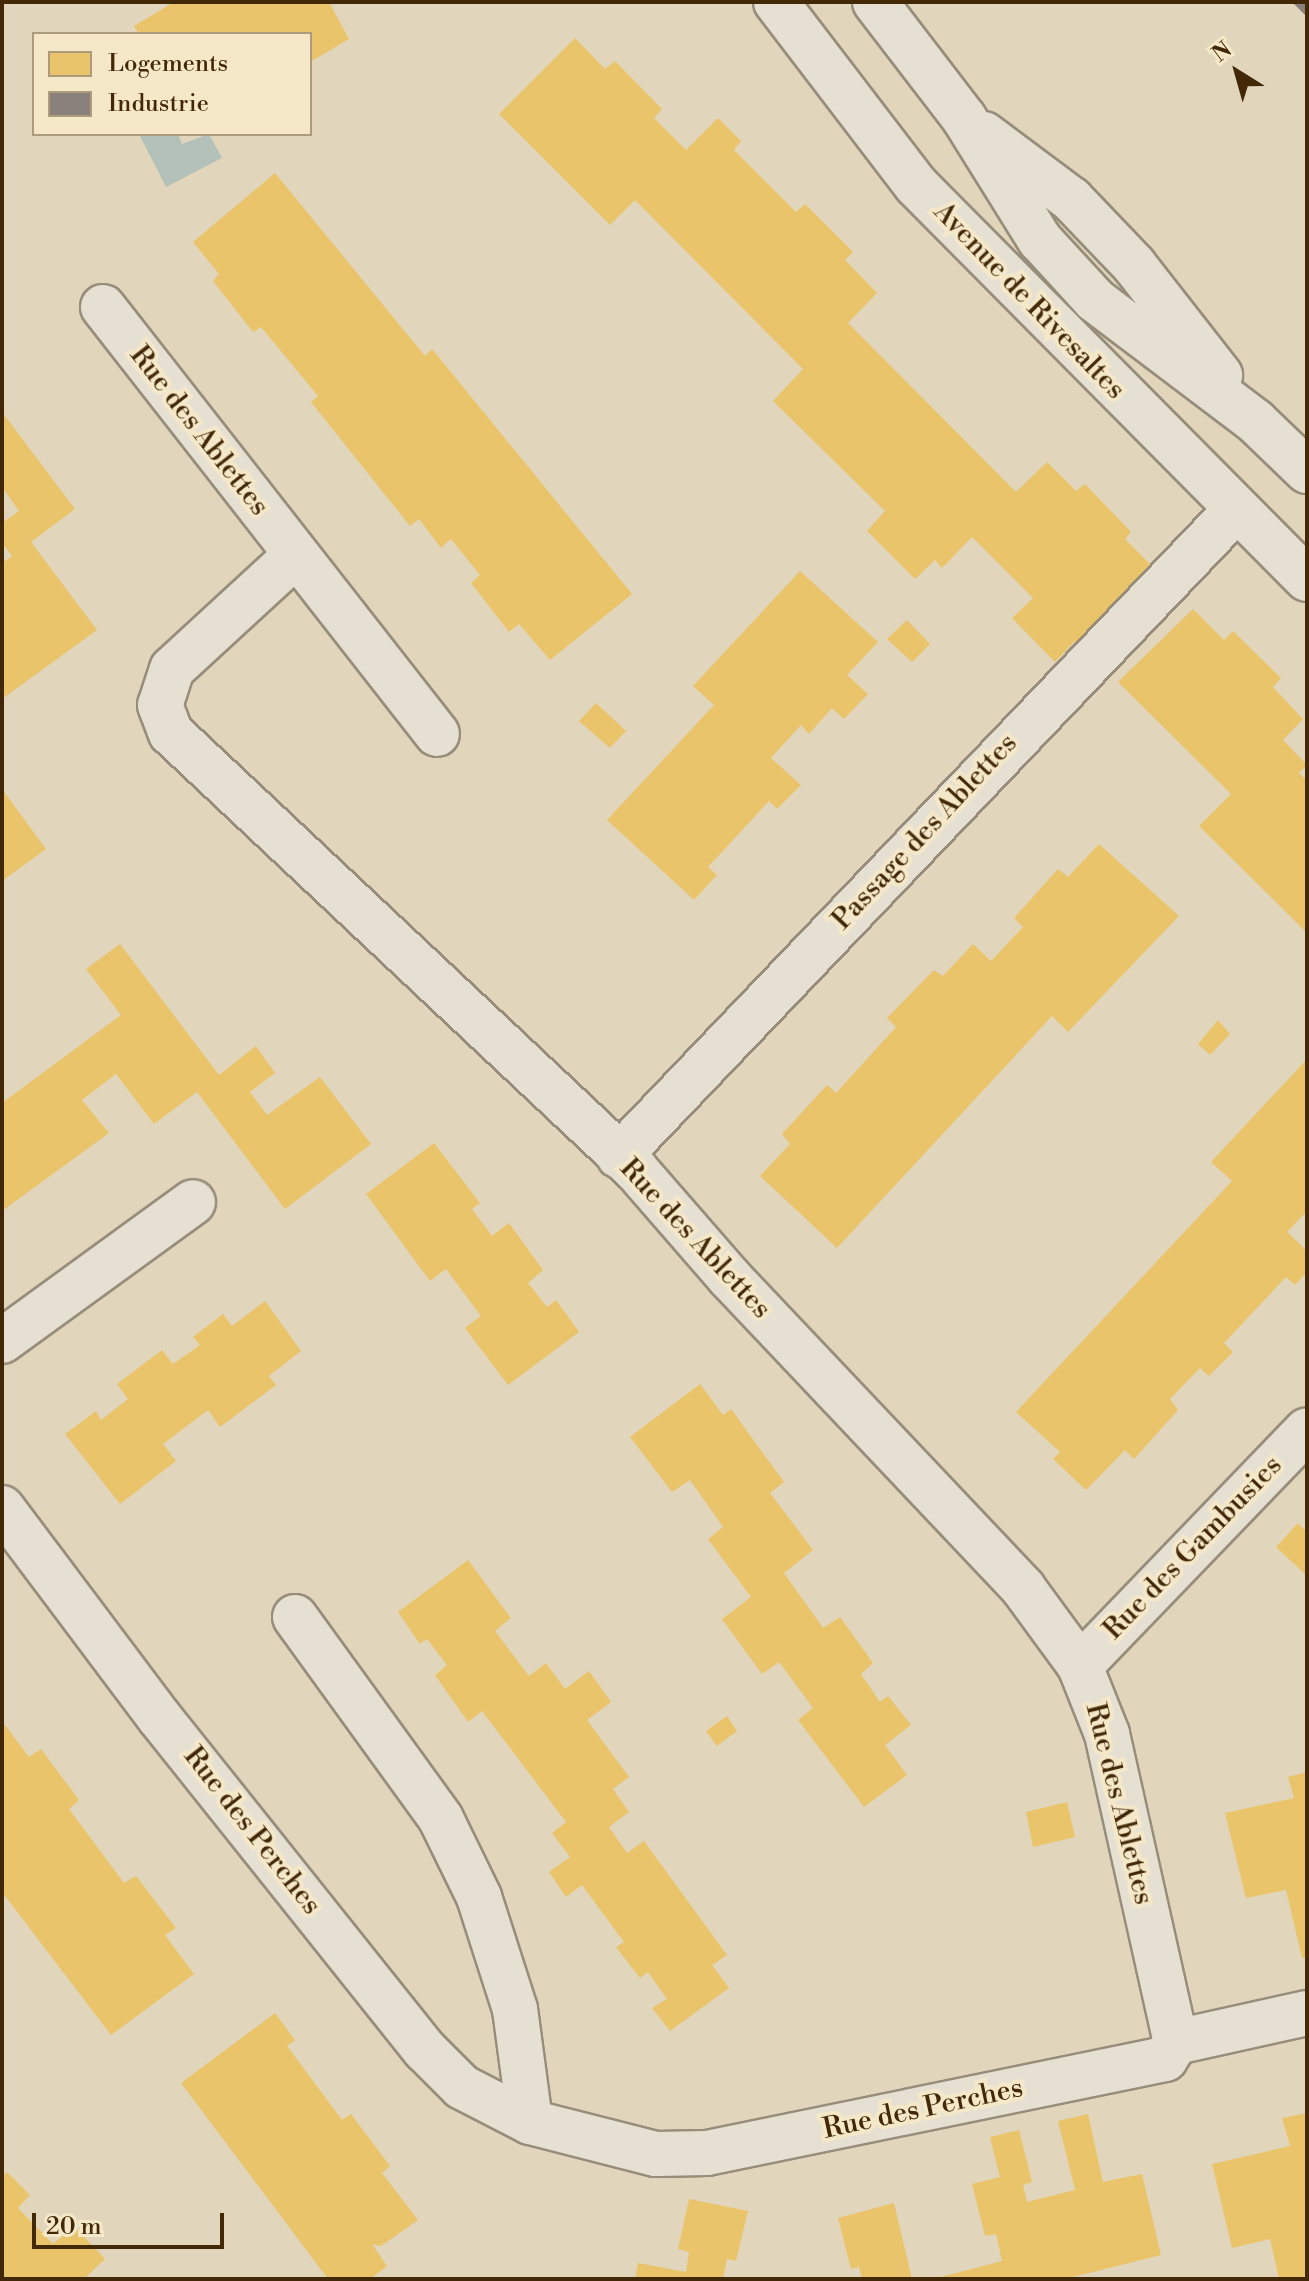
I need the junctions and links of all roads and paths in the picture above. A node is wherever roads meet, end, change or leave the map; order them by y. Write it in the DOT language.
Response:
graph roads {
  1 [pos="776,2"];
  2 [pos="875,2"];
  3 [pos="103,307"];
  4 [pos="1307,471"];
  5 [pos="1235,511"];
  6 [pos="296,555"];
  7 [pos="1307,579"];
  8 [pos="437,734"];
  9 [pos="619,1156"];
  10 [pos="193,1202"];
  11 [pos="2,1341"];
  12 [pos="1307,1430"];
  13 [pos="2,1508"];
  14 [pos="295,1617"];
  15 [pos="1080,1666"];
  16 [pos="1307,2013"];
  17 [pos="1176,2042"];
  18 [pos="530,2122"];
  1 -- 5 [label="street, Avenue de Rivesaltes"];
  2 -- 4 [label="street, Avenue de Rivesaltes"];
  3 -- 6 [label="street, Rue des Ablettes"];
  5 -- 7 [label="street, Avenue de Rivesaltes"];
  5 -- 9 [label="street, Passage des Ablettes"];
  6 -- 8 [label="street, Rue des Ablettes"];
  6 -- 9 [label="street, Rue des Ablettes"];
  9 -- 15 [label="street, Rue des Ablettes"];
  10 -- 11 [label="street"];
  12 -- 15 [label="street, Rue des Gambusies"];
  13 -- 18 [label="street, Rue des Perches"];
  14 -- 18 [label="street"];
  15 -- 17 [label="street, Rue des Ablettes"];
  16 -- 17 [label="street, Rue des Perches"];
  17 -- 18 [label="street, Rue des Perches"];
}
